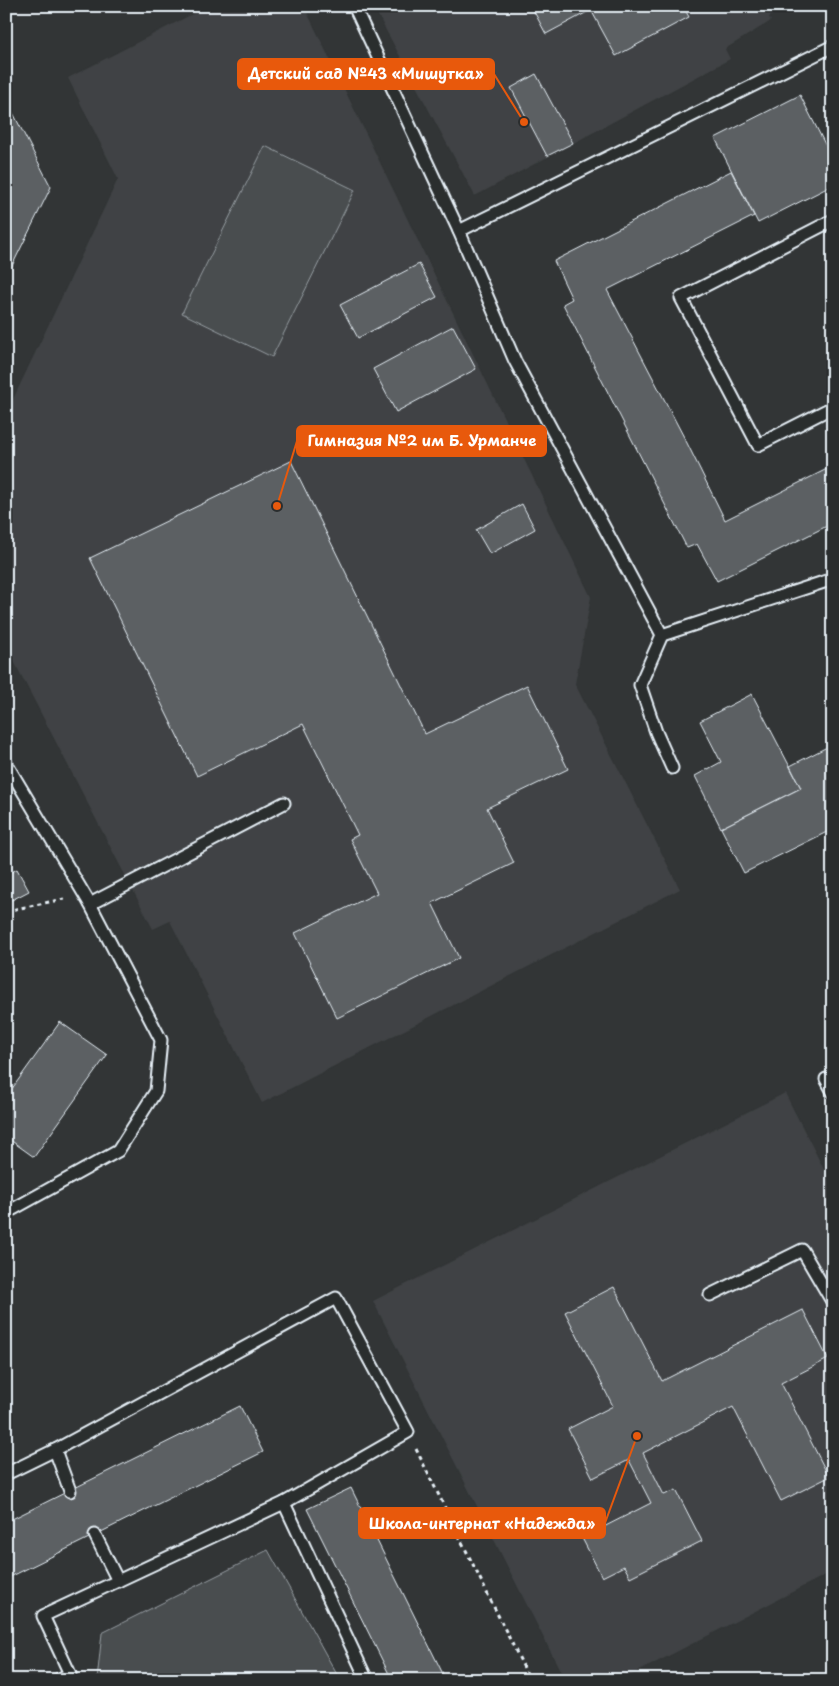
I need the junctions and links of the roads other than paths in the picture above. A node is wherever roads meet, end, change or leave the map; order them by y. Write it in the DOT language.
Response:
graph roads {
  1 [pos="354,6"];
  2 [pos="833,46"];
  3 [pos="833,220"];
  4 [pos="459,231"];
  5 [pos="833,407"];
  6 [pos="833,579"];
  7 [pos="662,635"];
  8 [pos="6,763"];
  9 [pos="672,768"];
  10 [pos="284,803"];
  11 [pos="87,900"];
  12 [pos="826,1079"];
  13 [pos="833,1092"];
  14 [pos="6,1214"];
  15 [pos="710,1295"];
  16 [pos="833,1303"];
  17 [pos="55,1450"];
  18 [pos="6,1474"];
  19 [pos="70,1491"];
  20 [pos="284,1504"];
  21 [pos="95,1535"];
  22 [pos="118,1581"];
  23 [pos="56,1680"];
  24 [pos="367,1680"];
  1 -- 4 [label="lane"];
  2 -- 4 [label="lane"];
  3 -- 5 [label="lane"];
  4 -- 7 [label="lane"];
  6 -- 7 [label="lane"];
  7 -- 9 [label="lane"];
  8 -- 11 [label="lane"];
  10 -- 11 [label="lane"];
  11 -- 14 [label="lane"];
  12 -- 13 [label="lane"];
  15 -- 16 [label="lane"];
  17 -- 18 [label="lane"];
  17 -- 19 [label="lane"];
  17 -- 20 [label="lane"];
  20 -- 22 [label="lane"];
  20 -- 24 [label="lane"];
  21 -- 22 [label="lane"];
  22 -- 23 [label="lane"];
}
